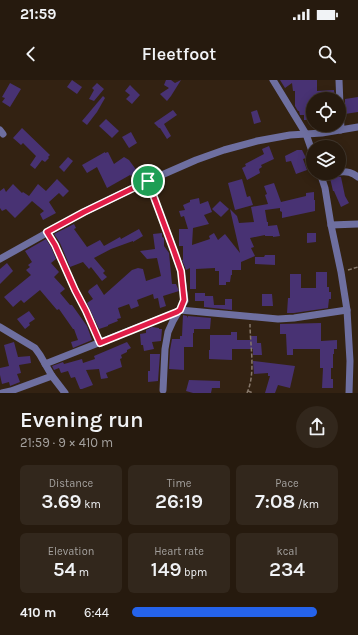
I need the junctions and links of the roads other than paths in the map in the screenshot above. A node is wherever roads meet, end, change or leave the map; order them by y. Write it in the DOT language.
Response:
graph roads {
  1 [pos="273,80"];
  2 [pos="339,80"];
  3 [pos="339,92"];
  4 [pos="358,127"];
  5 [pos="346,129"];
  6 [pos="324,132"];
  7 [pos="306,134"];
  8 [pos="308,140"];
  9 [pos="346,171"];
  10 [pos="358,177"];
  11 [pos="323,180"];
  12 [pos="148,181"];
  13 [pos="358,224"];
  14 [pos="331,225"];
  15 [pos="47,232"];
  16 [pos="0,259"];
  17 [pos="348,310"];
  18 [pos="179,311"];
  19 [pos="0,327"];
  20 [pos="100,343"];
  21 [pos="45,364"];
  22 [pos="52,376"];
  23 [pos="162,390"];
  24 [pos="2,393"];
  25 [pos="65,393"];
  26 [pos="349,393"];
  1 -- 7 [label="street"];
  2 -- 3 [label="street"];
  4 -- 5 [label="street"];
  6 -- 7 [label="street"];
  7 -- 8 [label="street"];
  7 -- 12 [label="street"];
  9 -- 10 [label="street"];
  11 -- 14 [label="street"];
  12 -- 15 [label="street"];
  12 -- 18 [label="street"];
  13 -- 14 [label="street"];
  14 -- 17 [label="street"];
  15 -- 16 [label="street"];
  15 -- 20 [label="street"];
  17 -- 18 [label="street"];
  17 -- 26 [label="street"];
  18 -- 20 [label="street"];
  18 -- 23 [label="street"];
  19 -- 21 [label="street"];
  20 -- 21 [label="street"];
  21 -- 22 [label="street"];
  22 -- 24 [label="street"];
  22 -- 25 [label="street"];
}
